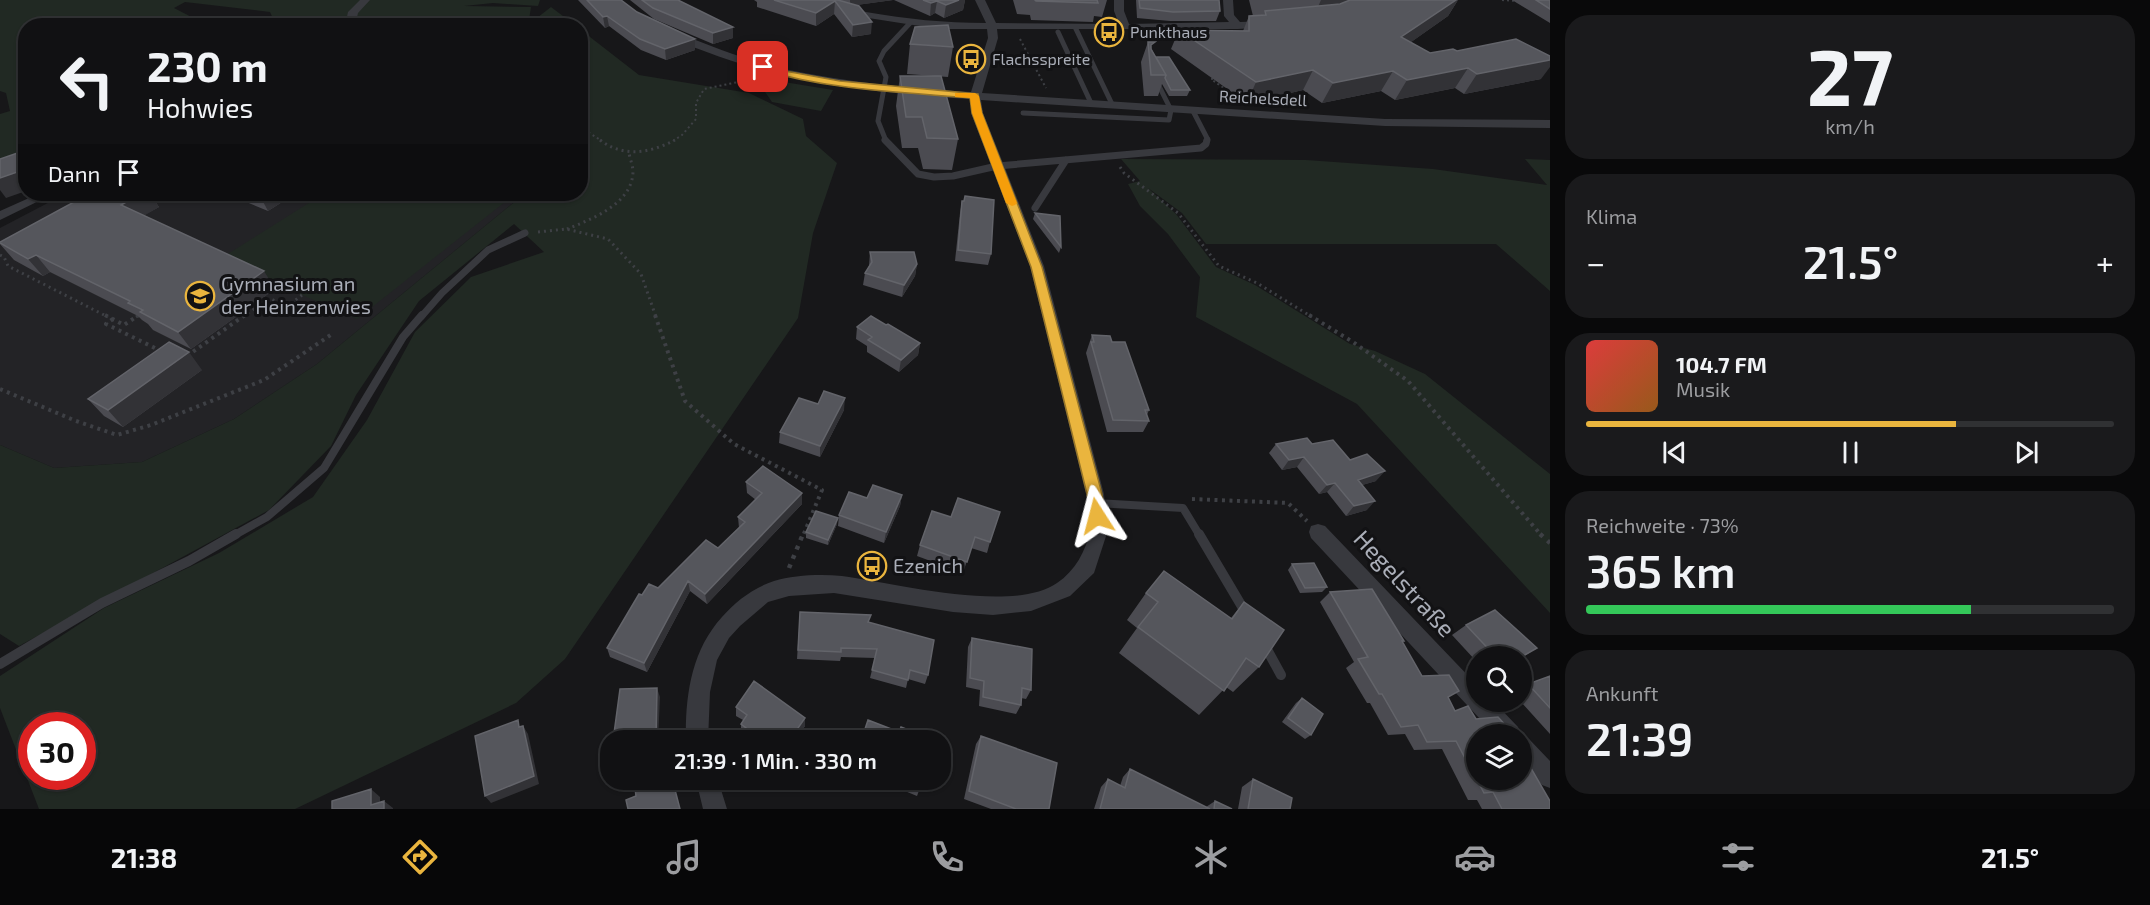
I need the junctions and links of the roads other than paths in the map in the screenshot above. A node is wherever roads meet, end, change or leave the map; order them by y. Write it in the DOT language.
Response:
graph roads {
  1 [pos="365,0"];
  2 [pos="807,0"];
  3 [pos="980,0"];
  4 [pos="1119,0"];
  5 [pos="1228,0"];
  6 [pos="352,18"];
  7 [pos="911,22"];
  8 [pos="1277,24"];
  9 [pos="992,26"];
  10 [pos="1238,26"];
  11 [pos="1076,27"];
  12 [pos="1125,27"];
  13 [pos="1058,32"];
  14 [pos="670,33"];
  15 [pos="1153,76"];
  16 [pos="882,89"];
  17 [pos="975,96"];
  18 [pos="1091,103"];
  19 [pos="1112,104"];
  20 [pos="1171,110"];
  21 [pos="1193,111"];
  22 [pos="1023,112"];
  23 [pos="1550,123"];
  24 [pos="1066,160"];
  25 [pos="997,166"];
  26 [pos="32,201"];
  27 [pos="1035,208"];
  28 [pos="0,216"];
  29 [pos="525,233"];
  30 [pos="1095,503"];
  31 [pos="1318,532"];
  32 [pos="1253,626"];
  33 [pos="1259,636"];
  34 [pos="0,664"];
  35 [pos="1281,675"];
  36 [pos="1466,688"];
  37 [pos="1488,712"];
  38 [pos="1500,724"];
  39 [pos="698,730"];
  40 [pos="1532,758"];
  41 [pos="1550,777"];
  42 [pos="709,790"];
  43 [pos="714,809"];
  1 -- 6 [label="street"];
  2 -- 7 [label="street"];
  3 -- 9 [label="street"];
  4 -- 12 [label="street"];
  5 -- 10 [label="street"];
  7 -- 9 [label="street"];
  7 -- 16 [label="lane"];
  8 -- 10 [label="street"];
  9 -- 11 [label="street"];
  9 -- 17 [label="street"];
  10 -- 12 [label="street"];
  11 -- 12 [label="street"];
  11 -- 19 [label="lane"];
  13 -- 18 [label="lane"];
  14 -- 16 [label="street, Reichelsdell"];
  15 -- 20 [label="lane"];
  16 -- 17 [label="street, Reichelsdell"];
  16 -- 25 [label="lane"];
  17 -- 18 [label="street, Reichelsdell"];
  17 -- 25 [label="street"];
  18 -- 19 [label="street, Reichelsdell"];
  19 -- 20 [label="street, Reichelsdell"];
  20 -- 21 [label="street, Reichelsdell"];
  20 -- 22 [label="lane"];
  21 -- 23 [label="street, Reichelsdell"];
  21 -- 24 [label="lane"];
  24 -- 25 [label="lane"];
  24 -- 27 [label="lane"];
  25 -- 30 [label="street"];
  26 -- 28 [label="street"];
  29 -- 34 [label="lane"];
  30 -- 32 [label="lane"];
  30 -- 39 [label="street"];
  31 -- 36 [label="street, Hegelstraße"];
  33 -- 35 [label="lane"];
  37 -- 38 [label="street, Hegelstraße"];
  40 -- 41 [label="street"];
  42 -- 43 [label="street"];
}
